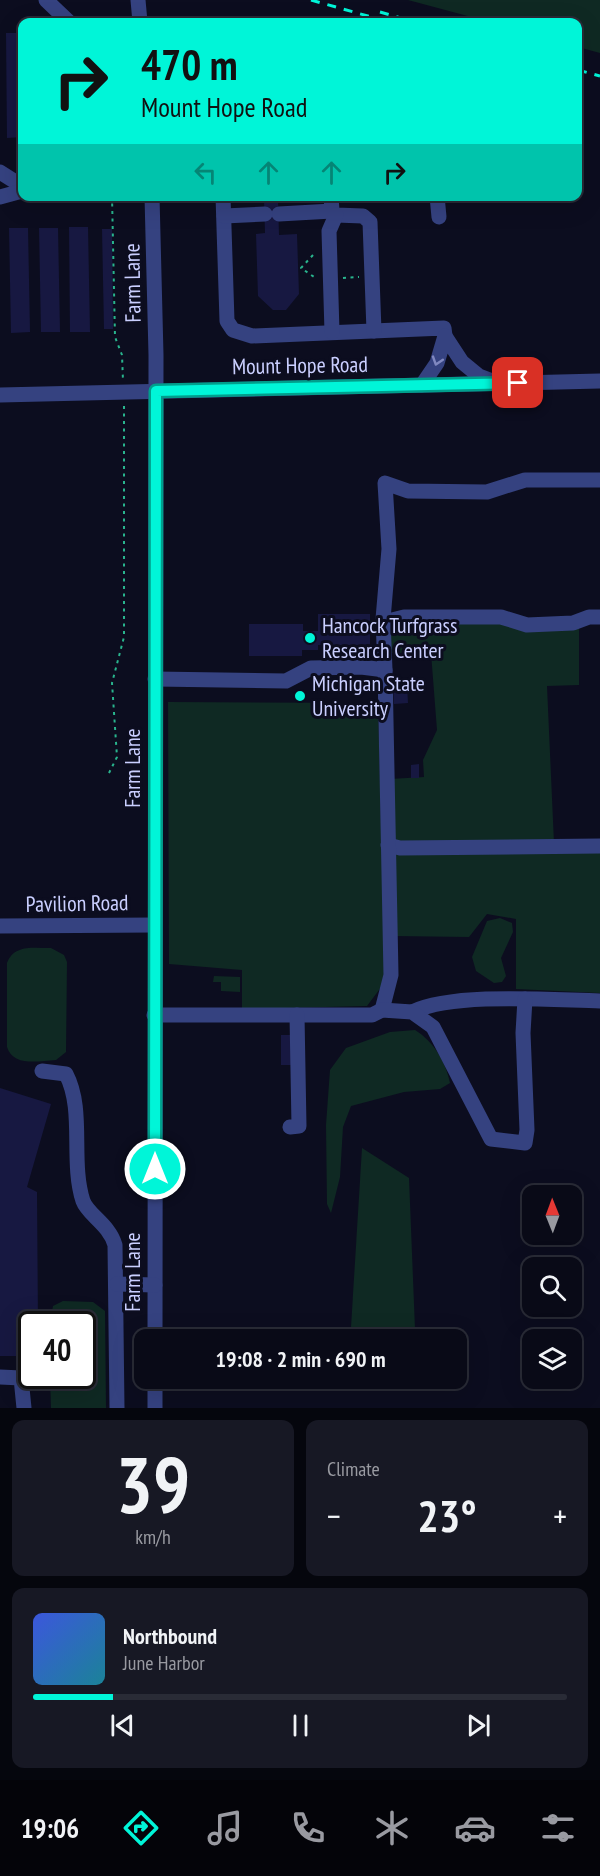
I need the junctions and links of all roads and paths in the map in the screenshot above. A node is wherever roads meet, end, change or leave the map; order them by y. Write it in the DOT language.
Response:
graph roads {
  1 [pos="46,0"];
  2 [pos="138,0"];
  3 [pos="65,18"];
  4 [pos="140,18"];
  5 [pos="0,172"];
  6 [pos="18,183"];
  7 [pos="18,192"];
  8 [pos="0,197"];
  9 [pos="112,201"];
  10 [pos="152,201"];
  11 [pos="223,201"];
  12 [pos="438,201"];
  13 [pos="333,208"];
  14 [pos="224,216"];
  15 [pos="440,218"];
  16 [pos="374,331"];
  17 [pos="332,332"];
  18 [pos="445,336"];
  19 [pos="600,381"];
  20 [pos="497,384"];
  21 [pos="422,385"];
  22 [pos="156,391"];
  23 [pos="124,392"];
  24 [pos="0,395"];
  25 [pos="600,480"];
  26 [pos="600,617"];
  27 [pos="384,630"];
  28 [pos="385,670"];
  29 [pos="155,679"];
  30 [pos="109,773"];
  31 [pos="388,845"];
  32 [pos="600,846"];
  33 [pos="154,925"];
  34 [pos="0,926"];
  35 [pos="525,999"];
  36 [pos="600,1001"];
  37 [pos="382,1010"];
  38 [pos="412,1011"];
  39 [pos="154,1015"];
  40 [pos="297,1015"];
  41 [pos="42,1071"];
  42 [pos="290,1126"];
  43 [pos="117,1284"];
  44 [pos="155,1285"];
  45 [pos="155,1329"];
  46 [pos="0,1377"];
  47 [pos="155,1389"];
  48 [pos="24,1408"];
  49 [pos="117,1408"];
  50 [pos="155,1408"];
  1 -- 3 [label="street"];
  2 -- 4 [label="street"];
  5 -- 6 [label="street"];
  7 -- 8 [label="street"];
  9 -- 23 [label="path"];
  10 -- 22 [label="street, Farm Lane"];
  11 -- 14 [label="street"];
  12 -- 15 [label="street"];
  13 -- 14 [label="street"];
  13 -- 16 [label="street"];
  13 -- 17 [label="street"];
  14 -- 17 [label="street"];
  16 -- 17 [label="street"];
  16 -- 18 [label="street"];
  18 -- 20 [label="street"];
  18 -- 21 [label="street, one-way"];
  19 -- 20 [label="street, Mount Hope Road"];
  20 -- 21 [label="street, Mount Hope Road"];
  21 -- 22 [label="street, Mount Hope Road"];
  22 -- 23 [label="street, Mount Hope Road"];
  22 -- 29 [label="street, Farm Lane"];
  23 -- 24 [label="street, Mount Hope Road"];
  23 -- 30 [label="path"];
  25 -- 27 [label="street"];
  26 -- 27 [label="street"];
  27 -- 28 [label="street"];
  28 -- 29 [label="street"];
  28 -- 31 [label="street"];
  29 -- 33 [label="street, Farm Lane"];
  31 -- 32 [label="street"];
  31 -- 37 [label="street"];
  33 -- 34 [label="street, Pavilion Road"];
  33 -- 39 [label="street, Farm Lane"];
  35 -- 36 [label="street"];
  35 -- 38 [label="street"];
  35 -- 38 [label="street"];
  37 -- 38 [label="street"];
  37 -- 40 [label="street"];
  39 -- 40 [label="street"];
  39 -- 44 [label="street, Farm Lane"];
  40 -- 42 [label="street"];
  41 -- 43 [label="street"];
  43 -- 44 [label="street"];
  43 -- 49 [label="street"];
  44 -- 45 [label="street, Farm Lane"];
  46 -- 48 [label="street"];
  47 -- 50 [label="street"];
}
